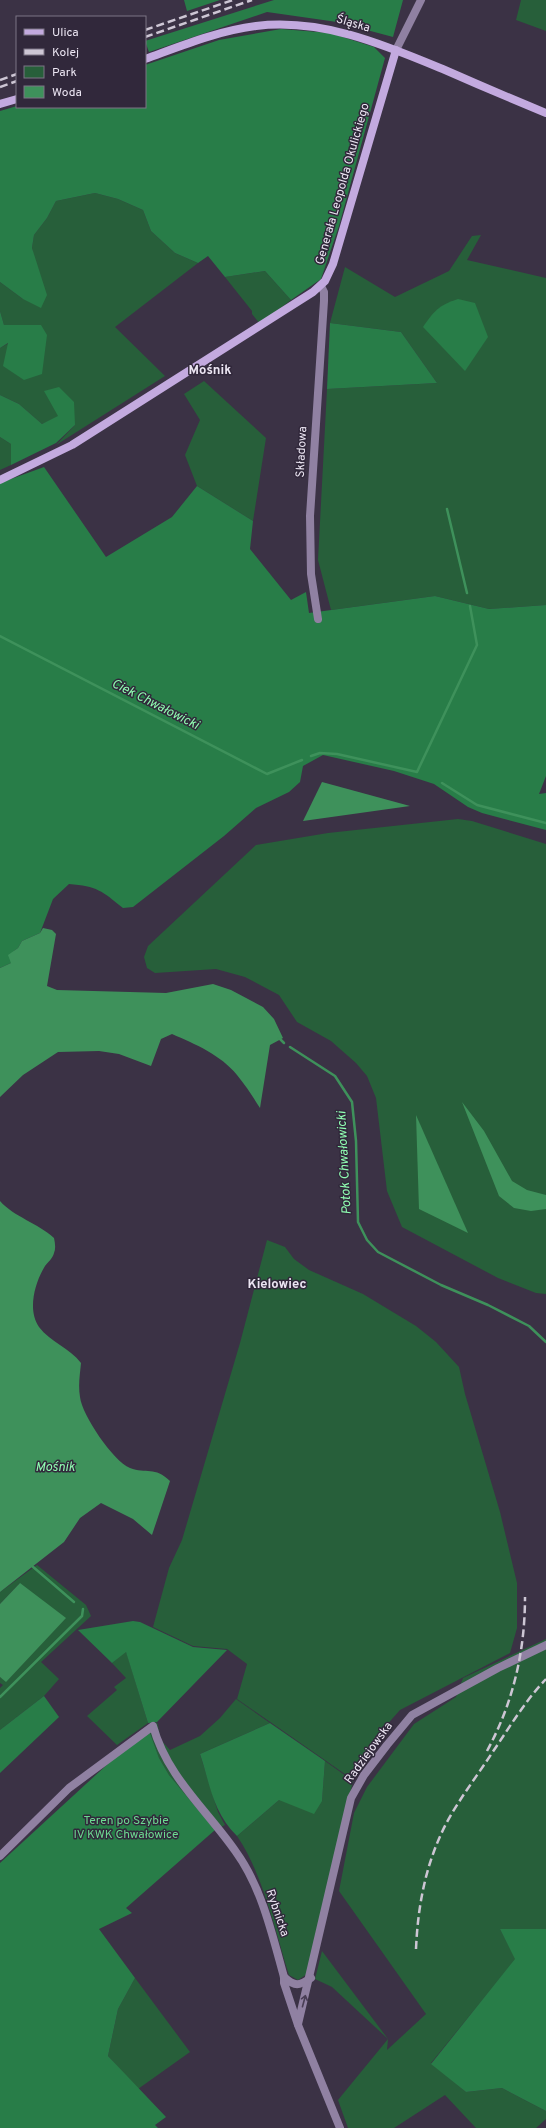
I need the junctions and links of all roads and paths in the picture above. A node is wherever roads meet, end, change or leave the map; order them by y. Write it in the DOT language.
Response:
graph roads {
  1 [pos="421,0"];
  2 [pos="396,50"];
  3 [pos="146,59"];
  4 [pos="16,99"];
  5 [pos="0,104"];
  6 [pos="546,113"];
  7 [pos="321,286"];
  8 [pos="0,480"];
  9 [pos="318,619"];
  10 [pos="546,1645"];
  11 [pos="0,1856"];
  12 [pos="284,1977"];
  13 [pos="311,1978"];
  14 [pos="298,2025"];
  15 [pos="340,2128"];
  1 -- 2 [label="street"];
  2 -- 3 [label="street, Śląska"];
  2 -- 6 [label="street, Śląska"];
  2 -- 7 [label="street, Generała Leopolda Okulickiego"];
  4 -- 5 [label="street"];
  7 -- 8 [label="street, Generała Leopolda Okulickiego"];
  7 -- 9 [label="street, Składowa"];
  10 -- 13 [label="street, Radziejowska"];
  11 -- 12 [label="street, Rybnicka"];
  12 -- 13 [label="street"];
  12 -- 14 [label="street, Rybnicka"];
  14 -- 13 [label="street, Radziejowska, one-way"];
  14 -- 15 [label="street, Rybnicka"];
}
